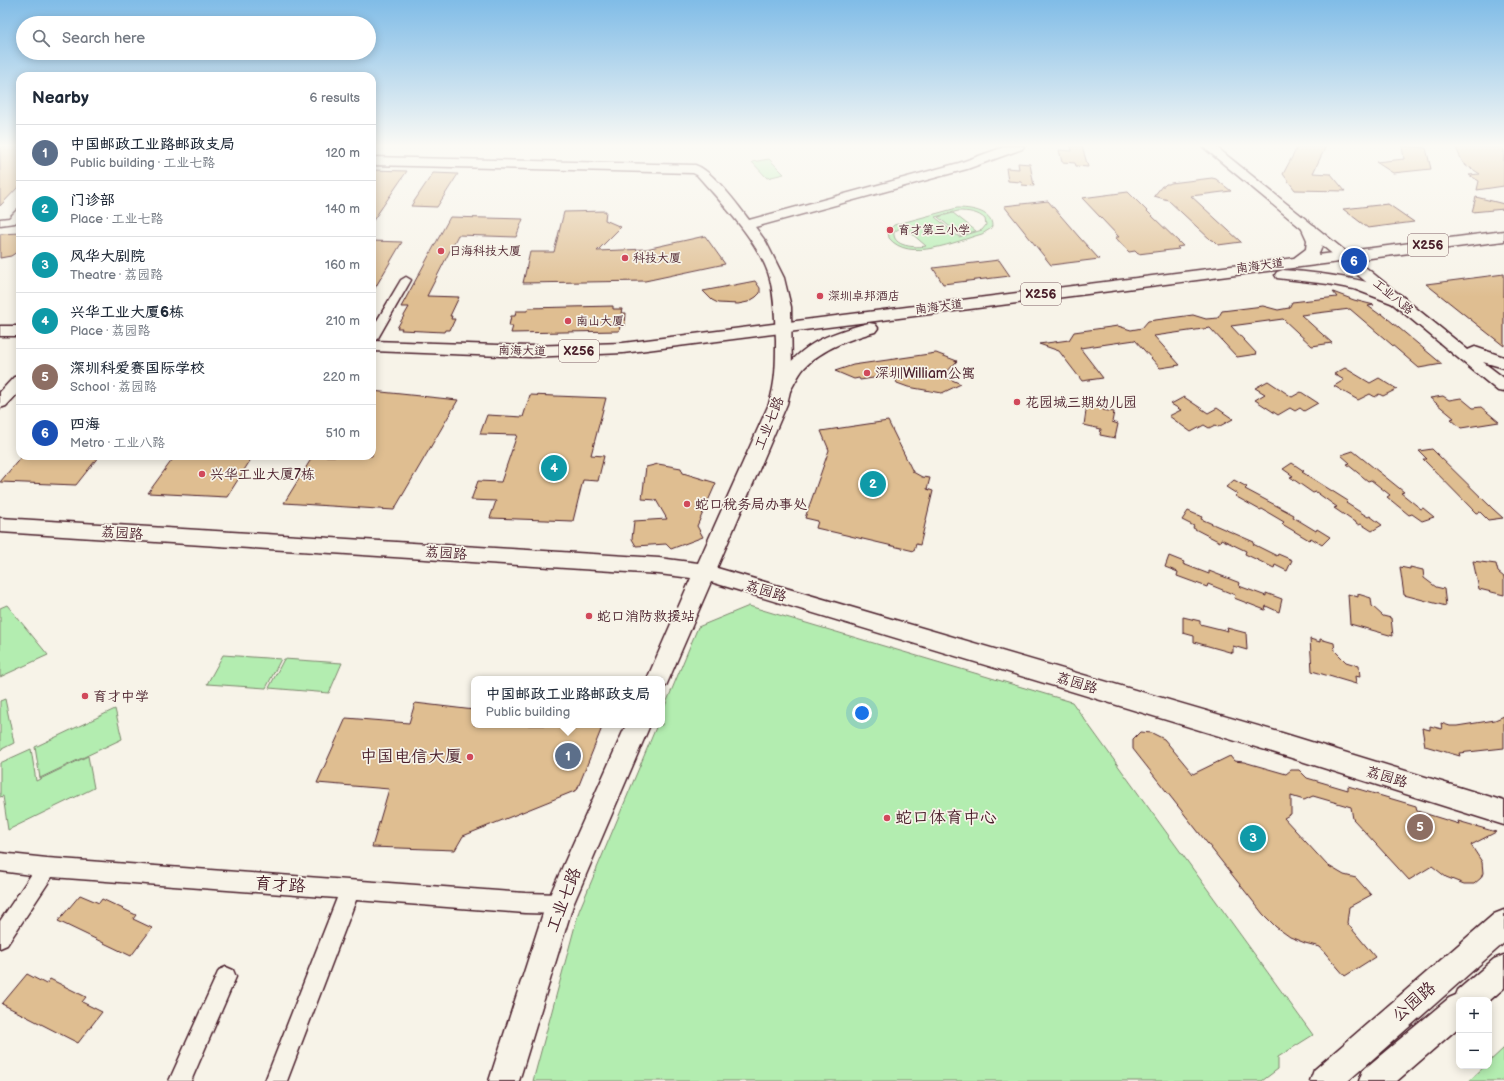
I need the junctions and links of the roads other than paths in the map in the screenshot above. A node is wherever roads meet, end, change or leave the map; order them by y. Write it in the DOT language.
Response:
graph roads {
  1 [pos="723,196"];
  2 [pos="851,196"];
  3 [pos="1269,196"];
  4 [pos="1276,196"];
  5 [pos="16,216"];
  6 [pos="0,222"];
  7 [pos="746,225"];
  8 [pos="1310,230"];
  9 [pos="1504,236"];
  10 [pos="1504,248"];
  11 [pos="1354,261"];
  12 [pos="1298,262"];
  13 [pos="1283,276"];
  14 [pos="406,280"];
  15 [pos="1399,302"];
  16 [pos="869,328"];
  17 [pos="0,331"];
  18 [pos="16,331"];
  19 [pos="376,331"];
  20 [pos="784,332"];
  21 [pos="0,340"];
  22 [pos="16,341"];
  23 [pos="376,346"];
  24 [pos="1475,352"];
  25 [pos="376,355"];
  26 [pos="1504,363"];
  27 [pos="1504,374"];
  28 [pos="16,386"];
  29 [pos="1504,387"];
  30 [pos="783,388"];
  31 [pos="0,402"];
  32 [pos="0,525"];
  33 [pos="704,572"];
  34 [pos="659,676"];
  35 [pos="637,728"];
  36 [pos="1504,813"];
  37 [pos="0,862"];
  38 [pos="47,867"];
  39 [pos="350,890"];
  40 [pos="560,904"];
  41 [pos="1504,924"];
  42 [pos="0,938"];
  43 [pos="1504,969"];
  44 [pos="226,978"];
  45 [pos="1471,997"];
  46 [pos="1456,1011"];
  47 [pos="180,1081"];
  48 [pos="276,1081"];
  49 [pos="504,1081"];
  50 [pos="1325,1081"];
  51 [pos="1374,1081"];
  1 -- 7 [label="street, 工业七路"];
  2 -- 7 [label="street"];
  3 -- 8 [label="street, 工业八路"];
  4 -- 11 [label="street, 工业八路"];
  5 -- 6 [label="street"];
  7 -- 20 [label="street, 工业七路"];
  8 -- 11 [label="street, 工业八路"];
  8 -- 12 [label="main road"];
  9 -- 11 [label="main road, 南海大道 / X256"];
  10 -- 11 [label="main road, 南海大道 / X256"];
  11 -- 12 [label="main road, 南海大道 / X256"];
  11 -- 13 [label="main road, 南海大道 / X256"];
  11 -- 15 [label="street, 工业八路"];
  11 -- 24 [label="street, 工业八路"];
  12 -- 20 [label="main road, 南海大道 / X256"];
  13 -- 15 [label="main road"];
  13 -- 16 [label="main road, 南海大道 / X256"];
  14 -- 19 [label="street"];
  15 -- 29 [label="street, 工业八路"];
  16 -- 20 [label="main road, 南海大道 / X256"];
  16 -- 30 [label="main road"];
  17 -- 18 [label="main road"];
  20 -- 23 [label="main road, 南海大道 / X256"];
  20 -- 25 [label="main road, 南海大道 / X256"];
  20 -- 30 [label="street, 工业七路"];
  21 -- 22 [label="main road"];
  24 -- 26 [label="street"];
  24 -- 27 [label="street, 工业八路"];
  28 -- 31 [label="street"];
  30 -- 33 [label="street, 工业七路"];
  32 -- 33 [label="street, 荔园路"];
  33 -- 34 [label="street, 工业七路"];
  33 -- 36 [label="street, 荔园路"];
  35 -- 40 [label="street, 工业七路"];
  37 -- 38 [label="street, 育才路"];
  38 -- 39 [label="street, 育才路"];
  38 -- 42 [label="street"];
  39 -- 40 [label="street, 育才路"];
  39 -- 48 [label="street"];
  40 -- 49 [label="street, 工业七路"];
  41 -- 50 [label="street, 公园路"];
  43 -- 45 [label="street"];
  44 -- 47 [label="street"];
  46 -- 51 [label="street"];
}
